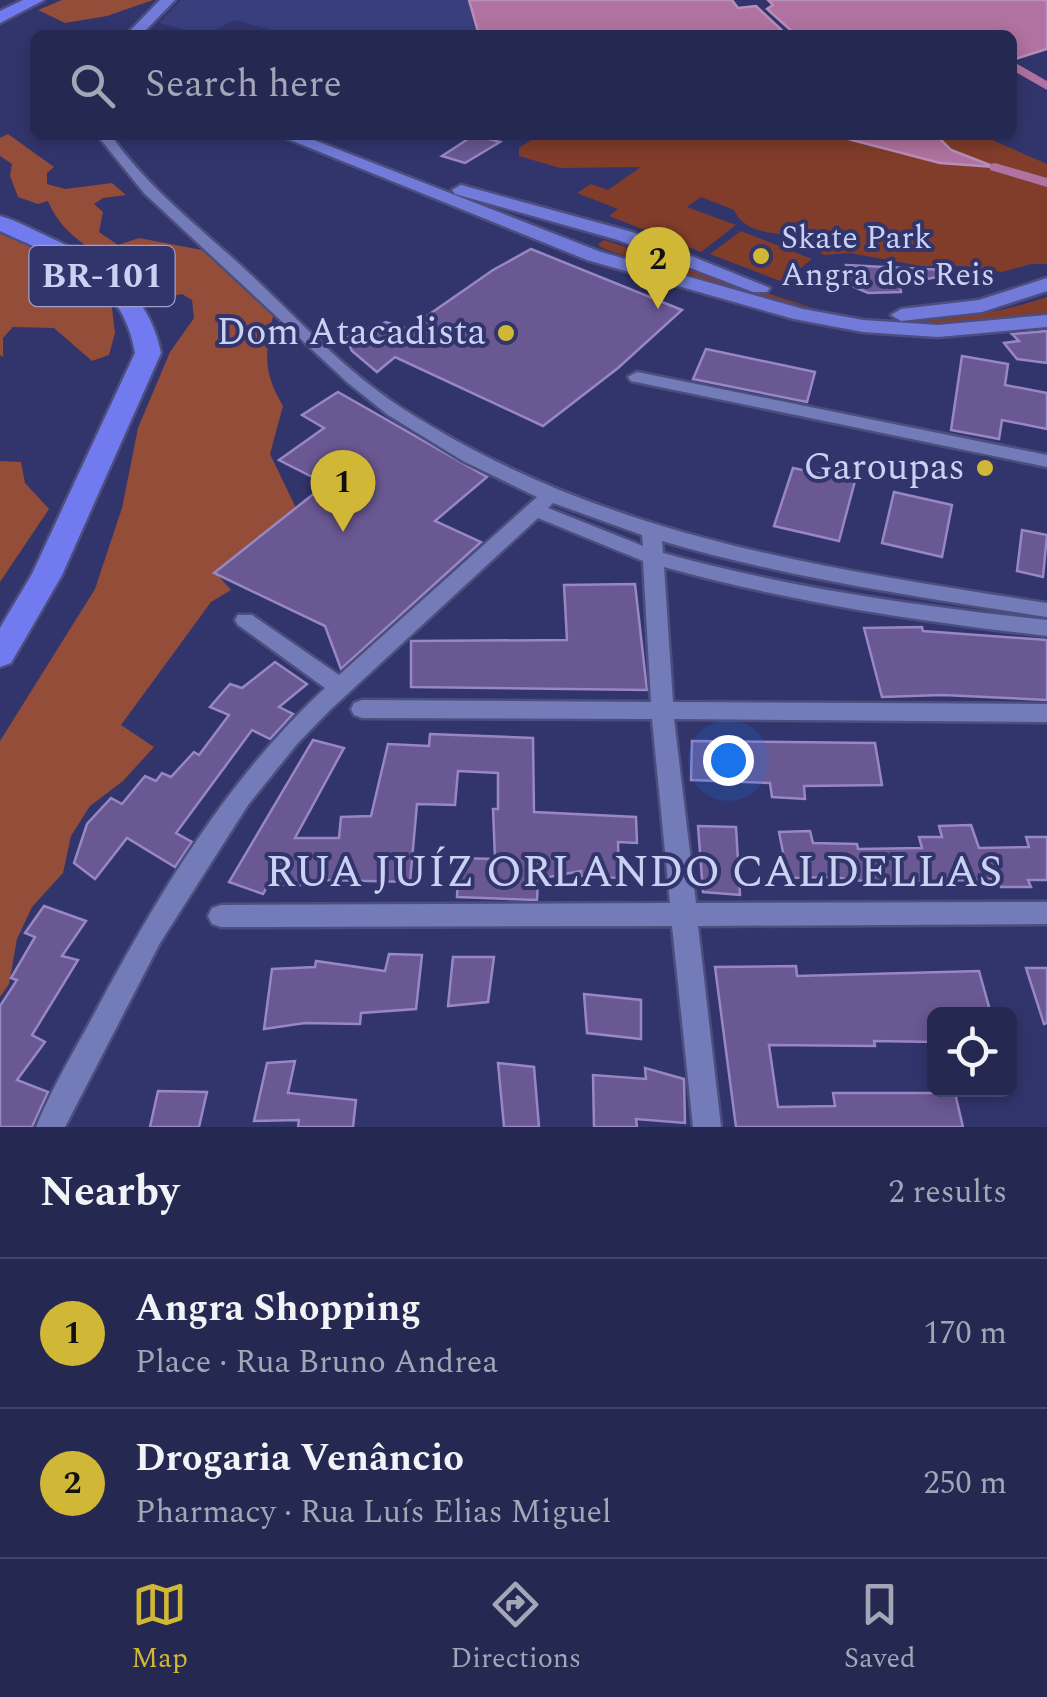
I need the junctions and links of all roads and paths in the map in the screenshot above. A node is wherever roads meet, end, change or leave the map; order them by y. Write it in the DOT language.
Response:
graph roads {
  1 [pos="36,0"];
  2 [pos="168,0"];
  3 [pos="0,18"];
  4 [pos="144,29"];
  5 [pos="107,140"];
  6 [pos="299,140"];
  7 [pos="329,140"];
  8 [pos="528,206"];
  9 [pos="506,222"];
  10 [pos="0,223"];
  11 [pos="625,236"];
  12 [pos="594,256"];
  13 [pos="1047,284"];
  14 [pos="1047,321"];
  15 [pos="638,377"];
  16 [pos="1047,460"];
  17 [pos="543,502"];
  18 [pos="652,546"];
  19 [pos="1047,610"];
  20 [pos="244,620"];
  21 [pos="1047,628"];
  22 [pos="0,655"];
  23 [pos="340,688"];
  24 [pos="662,709"];
  25 [pos="362,710"];
  26 [pos="1047,714"];
  27 [pos="1047,914"];
  28 [pos="683,915"];
  29 [pos="221,916"];
  30 [pos="50,1127"];
  31 [pos="707,1127"];
  1 -- 3 [label="highway"];
  2 -- 4 [label="main road"];
  5 -- 17 [label="street"];
  6 -- 9 [label="main road"];
  7 -- 8 [label="main road"];
  8 -- 9 [label="main road"];
  8 -- 11 [label="main road"];
  9 -- 12 [label="main road"];
  10 -- 22 [label="highway, BR-101"];
  11 -- 12 [label="main road"];
  11 -- 13 [label="main road"];
  12 -- 14 [label="main road"];
  15 -- 16 [label="street"];
  17 -- 18 [label="street"];
  17 -- 23 [label="street"];
  18 -- 19 [label="street"];
  18 -- 21 [label="street"];
  18 -- 24 [label="street"];
  20 -- 23 [label="street"];
  23 -- 30 [label="street"];
  24 -- 25 [label="street"];
  24 -- 26 [label="street"];
  24 -- 28 [label="street"];
  27 -- 28 [label="street, RUA JUÍZ ORLANDO CALDELLAS"];
  28 -- 29 [label="street, RUA JUÍZ ORLANDO CALDELLAS"];
  28 -- 31 [label="street"];
}
